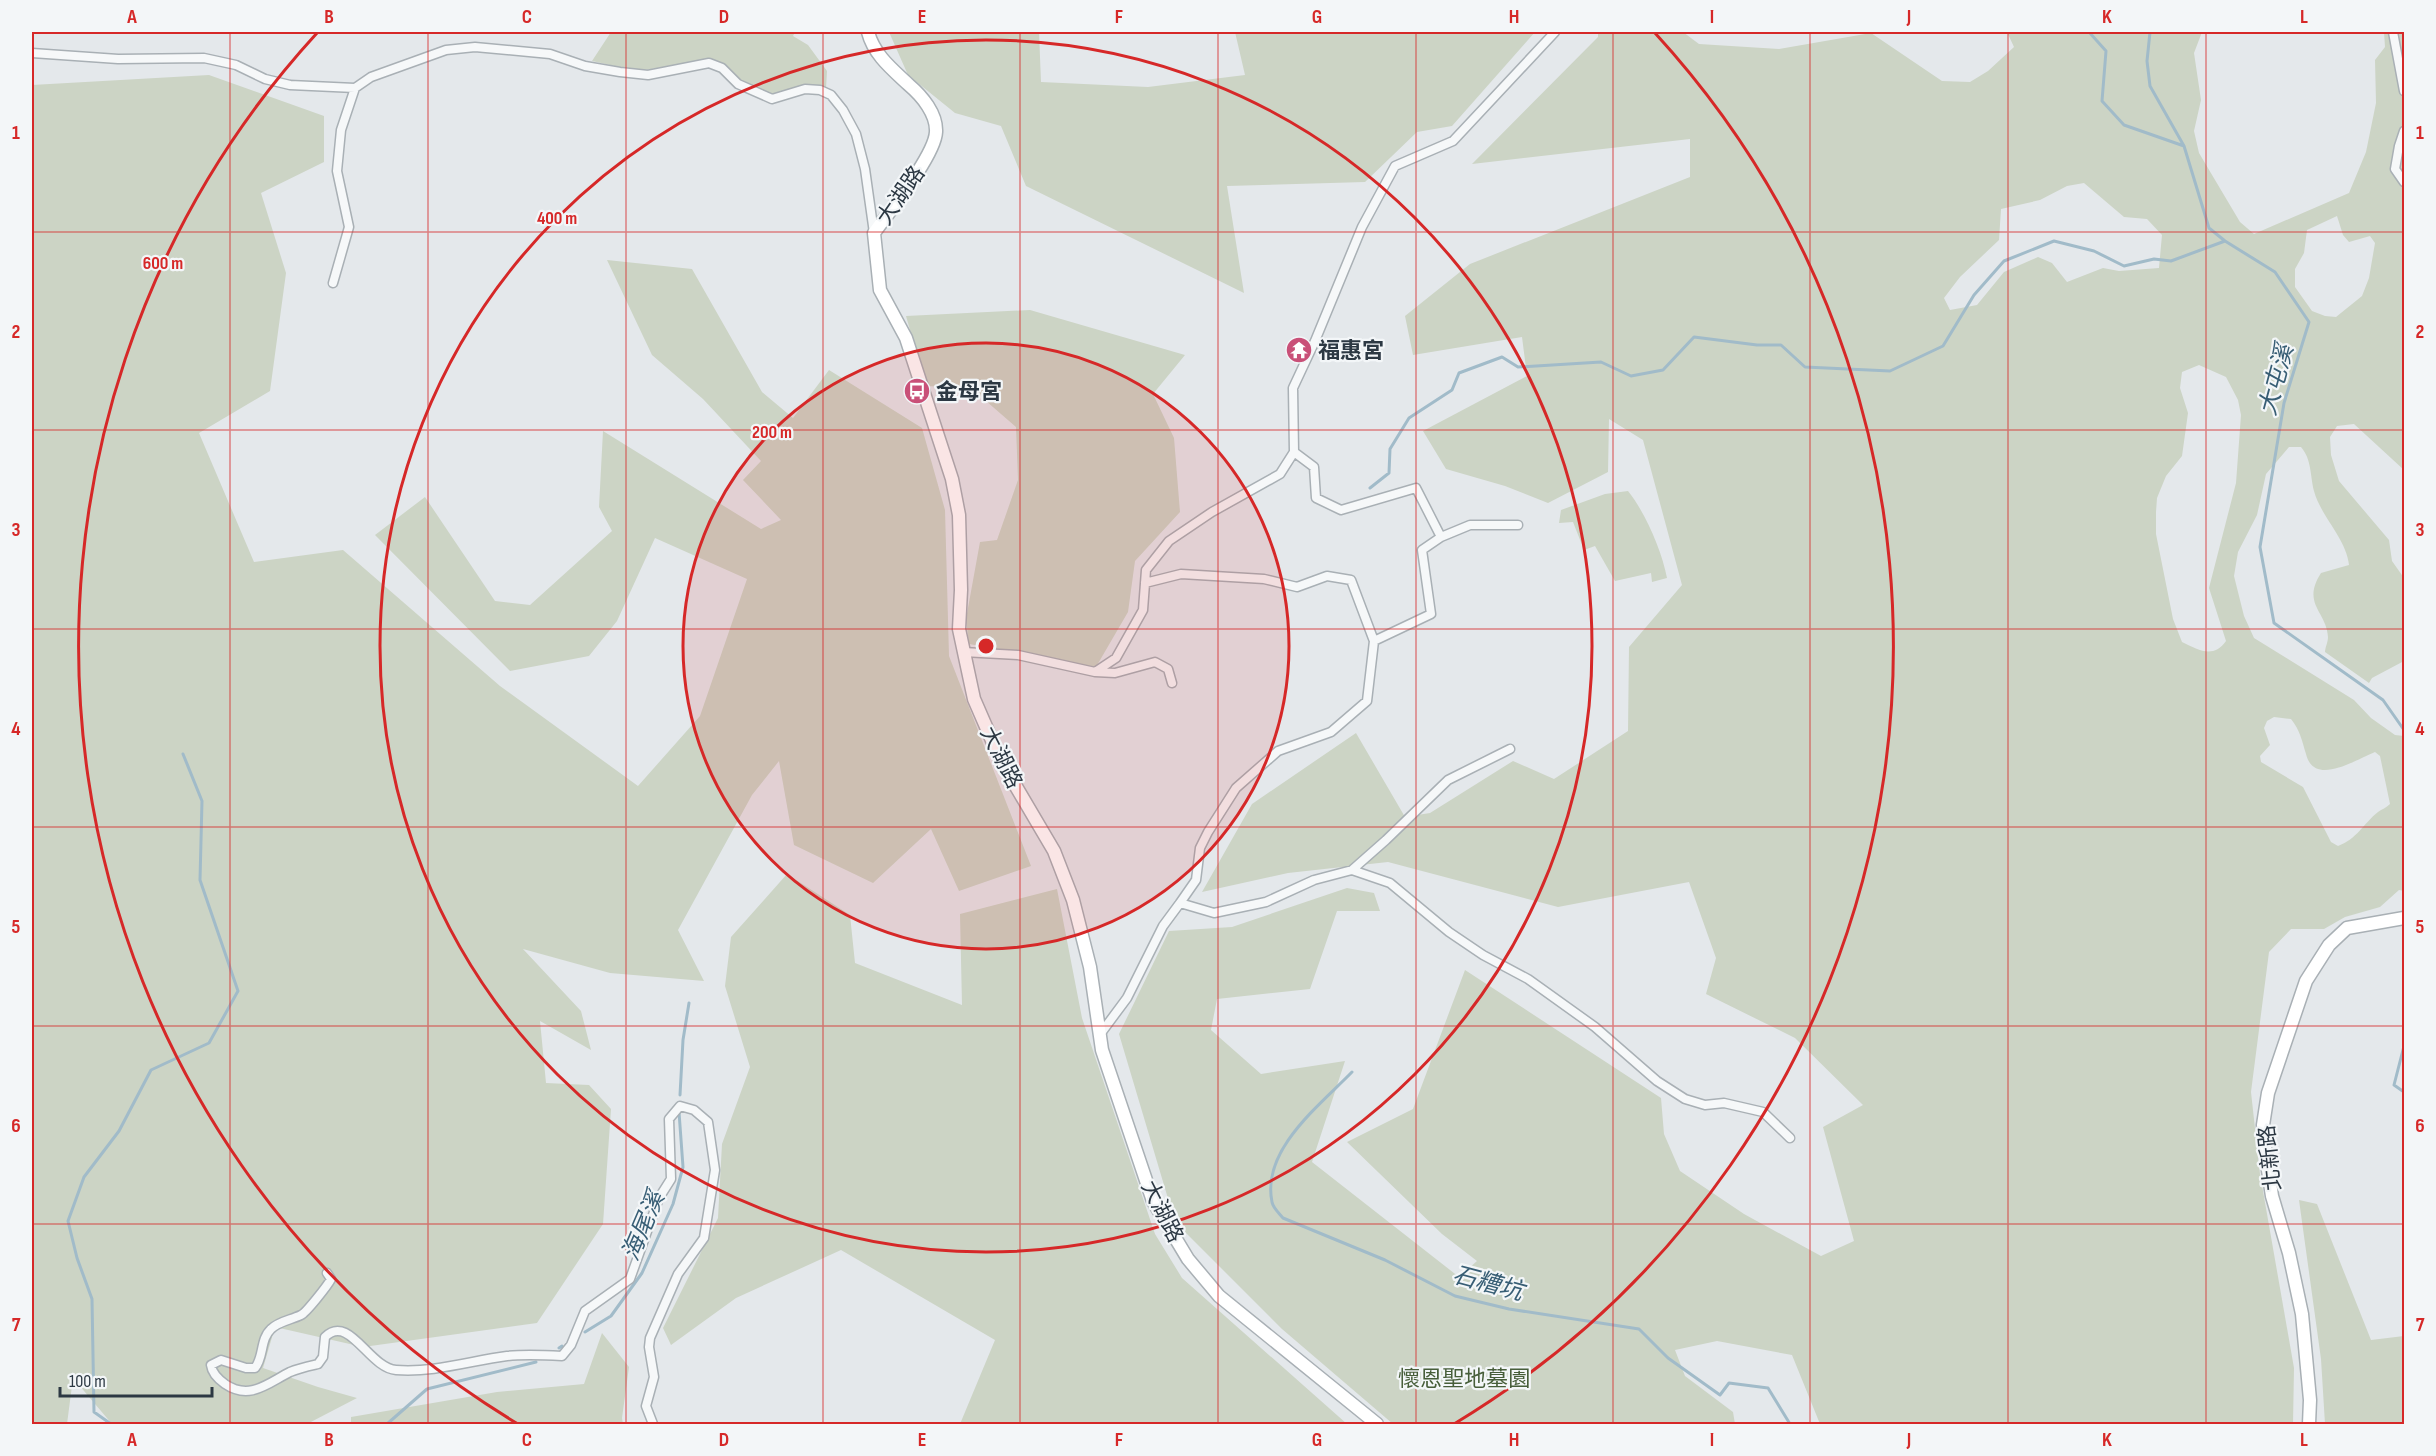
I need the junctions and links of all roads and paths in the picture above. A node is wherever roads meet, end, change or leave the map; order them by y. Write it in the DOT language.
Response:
graph roads {
  1 [pos="868,32"];
  2 [pos="1555,32"];
  3 [pos="2393,32"];
  4 [pos="32,53"];
  5 [pos="355,88"];
  6 [pos="2404,90"];
  7 [pos="2404,131"];
  8 [pos="2404,182"];
  9 [pos="874,233"];
  10 [pos="333,283"];
  11 [pos="1294,452"];
  12 [pos="1518,525"];
  13 [pos="1441,537"];
  14 [pos="1145,583"];
  15 [pos="1374,641"];
  16 [pos="963,651"];
  17 [pos="1095,672"];
  18 [pos="1172,684"];
  19 [pos="1510,749"];
  20 [pos="1352,870"];
  21 [pos="1180,903"];
  22 [pos="2403,918"];
  23 [pos="1101,1033"];
  24 [pos="1790,1138"];
  25 [pos="327,1273"];
  26 [pos="653,1425"];
  27 [pos="1377,1425"];
  28 [pos="2309,1425"];
  1 -- 9 [label="street, 大湖路"];
  2 -- 11 [label="street"];
  3 -- 6 [label="street"];
  4 -- 5 [label="street"];
  5 -- 9 [label="street"];
  5 -- 10 [label="street"];
  7 -- 8 [label="street"];
  9 -- 16 [label="street, 大湖路"];
  11 -- 13 [label="street"];
  11 -- 14 [label="street"];
  12 -- 13 [label="street"];
  13 -- 15 [label="street"];
  14 -- 15 [label="street"];
  14 -- 17 [label="street"];
  15 -- 21 [label="street"];
  16 -- 17 [label="street"];
  16 -- 23 [label="street, 大湖路"];
  17 -- 18 [label="street"];
  19 -- 20 [label="street"];
  20 -- 21 [label="street"];
  20 -- 24 [label="street"];
  21 -- 23 [label="street"];
  22 -- 28 [label="street, 北新路"];
  23 -- 27 [label="street, 大湖路"];
  25 -- 26 [label="street"];
}
